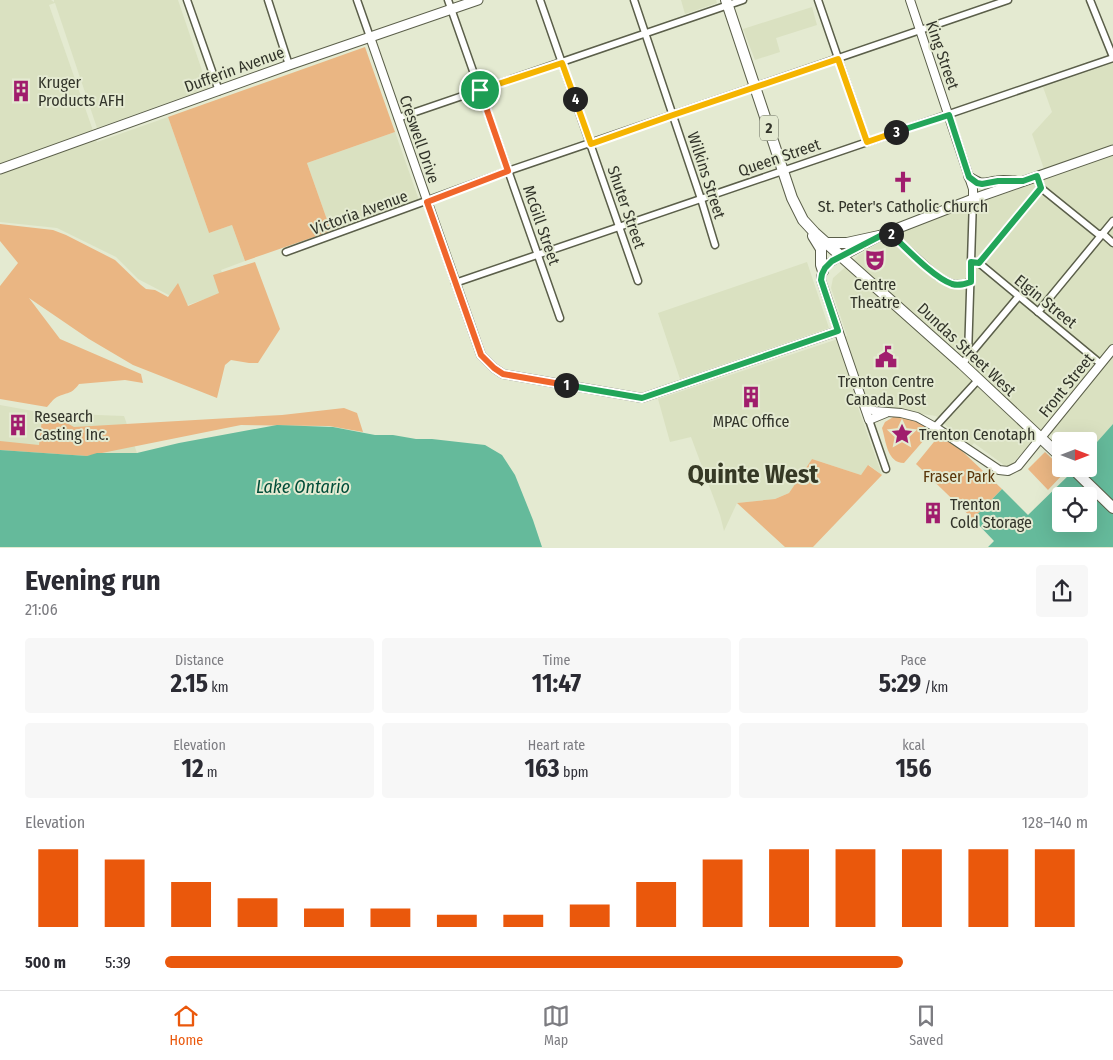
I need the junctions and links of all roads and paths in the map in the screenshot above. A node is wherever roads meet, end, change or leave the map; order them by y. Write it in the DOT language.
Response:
graph roads {
  1 [pos="187,0"];
  2 [pos="268,0"];
  3 [pos="357,0"];
  4 [pos="448,0"];
  5 [pos="478,0"];
  6 [pos="540,0"];
  7 [pos="634,0"];
  8 [pos="743,0"];
  9 [pos="818,0"];
  10 [pos="910,0"];
  11 [pos="1090,0"];
  12 [pos="1005,1"];
  13 [pos="726,3"];
  14 [pos="451,9"];
  15 [pos="921,31"];
  16 [pos="645,34"];
  17 [pos="370,37"];
  18 [pos="1113,58"];
  19 [pos="838,59"];
  20 [pos="562,63"];
  21 [pos="289,65"];
  22 [pos="755,86"];
  23 [pos="480,90"];
  24 [pos="219,91"];
  25 [pos="673,115"];
  26 [pos="949,115"];
  27 [pos="398,118"];
  28 [pos="867,142"];
  29 [pos="591,144"];
  30 [pos="1113,150"];
  31 [pos="0,169"];
  32 [pos="783,170"];
  33 [pos="508,171"];
  34 [pos="1037,176"];
  35 [pos="969,177"];
  36 [pos="1023,181"];
  37 [pos="1041,188"];
  38 [pos="701,198"];
  39 [pos="973,199"];
  40 [pos="427,202"];
  41 [pos="1113,221"];
  42 [pos="808,226"];
  43 [pos="619,227"];
  44 [pos="884,234"];
  45 [pos="1103,234"];
  46 [pos="826,243"];
  47 [pos="1113,243"];
  48 [pos="715,245"];
  49 [pos="286,252"];
  50 [pos="537,254"];
  51 [pos="842,256"];
  52 [pos="971,262"];
  53 [pos="979,263"];
  54 [pos="823,272"];
  55 [pos="638,281"];
  56 [pos="971,282"];
  57 [pos="455,283"];
  58 [pos="1019,296"];
  59 [pos="1038,312"];
  60 [pos="560,318"];
  61 [pos="838,331"];
  62 [pos="1113,349"];
  63 [pos="965,360"];
  64 [pos="1101,364"];
  65 [pos="978,380"];
  66 [pos="865,407"];
  67 [pos="890,411"];
  68 [pos="869,420"];
  69 [pos="935,427"];
  70 [pos="1041,438"];
  71 [pos="1052,448"];
  72 [pos="886,469"];
  73 [pos="1082,478"];
  74 [pos="1113,508"];
  1 -- 24 [label="street"];
  2 -- 21 [label="street"];
  3 -- 17 [label="street, Creswell Drive"];
  4 -- 14 [label="street, McGill Street"];
  5 -- 14 [label="main road, Dufferin Avenue"];
  6 -- 20 [label="street, Shuter Street"];
  7 -- 16 [label="street, Wilkins Street"];
  8 -- 13 [label="street"];
  9 -- 19 [label="street"];
  10 -- 15 [label="street, King Street"];
  11 -- 18 [label="street"];
  12 -- 15 [label="street, Victoria Avenue"];
  13 -- 16 [label="street"];
  13 -- 22 [label="main road, Dundas Street West / 2"];
  14 -- 17 [label="main road, Dufferin Avenue"];
  14 -- 23 [label="street, McGill Street"];
  15 -- 19 [label="street, Victoria Avenue"];
  15 -- 26 [label="street, King Street"];
  16 -- 20 [label="street"];
  16 -- 25 [label="street, Wilkins Street"];
  17 -- 21 [label="main road, Dufferin Avenue"];
  17 -- 27 [label="street, Creswell Drive"];
  18 -- 26 [label="street, Queen Street"];
  19 -- 22 [label="street, Victoria Avenue"];
  19 -- 28 [label="street"];
  20 -- 23 [label="street"];
  20 -- 29 [label="street, Shuter Street"];
  21 -- 24 [label="main road, Dufferin Avenue"];
  22 -- 25 [label="street, Victoria Avenue"];
  22 -- 32 [label="main road, Dundas Street West / 2"];
  23 -- 27 [label="street"];
  23 -- 33 [label="street, McGill Street"];
  24 -- 31 [label="main road, Dufferin Avenue"];
  25 -- 29 [label="street, Victoria Avenue"];
  25 -- 38 [label="street, Wilkins Street"];
  26 -- 28 [label="street, Queen Street"];
  26 -- 35 [label="street, King Street"];
  27 -- 40 [label="street, Creswell Drive"];
  28 -- 32 [label="street, Queen Street"];
  29 -- 33 [label="street, Victoria Avenue"];
  29 -- 43 [label="street, Shuter Street"];
  30 -- 34 [label="main road"];
  32 -- 38 [label="street, Queen Street"];
  32 -- 42 [label="main road, Dundas Street West / 2"];
  33 -- 40 [label="street, Victoria Avenue"];
  33 -- 50 [label="street, McGill Street"];
  34 -- 36 [label="main road"];
  34 -- 37 [label="street"];
  35 -- 36 [label="main road"];
  35 -- 39 [label="street, King Street"];
  36 -- 39 [label="main road"];
  37 -- 45 [label="street"];
  37 -- 53 [label="street"];
  38 -- 43 [label="street, Queen Street"];
  38 -- 48 [label="street, Wilkins Street"];
  39 -- 44 [label="main road"];
  39 -- 52 [label="street, King Street"];
  40 -- 49 [label="street, Victoria Avenue"];
  40 -- 57 [label="street, Creswell Drive"];
  41 -- 45 [label="street"];
  42 -- 46 [label="main road, Dundas Street West / 2"];
  42 -- 54 [label="main road"];
  43 -- 50 [label="street, Queen Street"];
  43 -- 55 [label="street, Shuter Street"];
  44 -- 46 [label="main road"];
  44 -- 51 [label="main road"];
  44 -- 56 [label="street"];
  45 -- 47 [label="street"];
  45 -- 59 [label="street"];
  46 -- 51 [label="main road, Dundas Street West / 2"];
  50 -- 57 [label="street, Queen Street"];
  50 -- 60 [label="street, McGill Street"];
  51 -- 54 [label="street"];
  51 -- 63 [label="main road, Dundas Street West"];
  52 -- 53 [label="street"];
  52 -- 56 [label="street, King Street"];
  53 -- 58 [label="street, Elgin Street"];
  54 -- 61 [label="street"];
  56 -- 63 [label="street, King Street"];
  57 -- 61 [label="street, Creswell Drive"];
  58 -- 59 [label="street, Elgin Street"];
  58 -- 63 [label="street"];
  59 -- 64 [label="street, Elgin Street"];
  61 -- 66 [label="street"];
  62 -- 64 [label="street, Front Street"];
  63 -- 65 [label="main road, Dundas Street West"];
  64 -- 70 [label="street, Front Street"];
  65 -- 69 [label="street"];
  65 -- 70 [label="main road, Dundas Street West"];
  66 -- 67 [label="street"];
  66 -- 68 [label="street"];
  67 -- 68 [label="street"];
  67 -- 69 [label="street"];
  68 -- 72 [label="street"];
  69 -- 70 [label="street, Front Street"];
  70 -- 71 [label="main road, Dundas Street West"];
  73 -- 74 [label="main road"];
}
